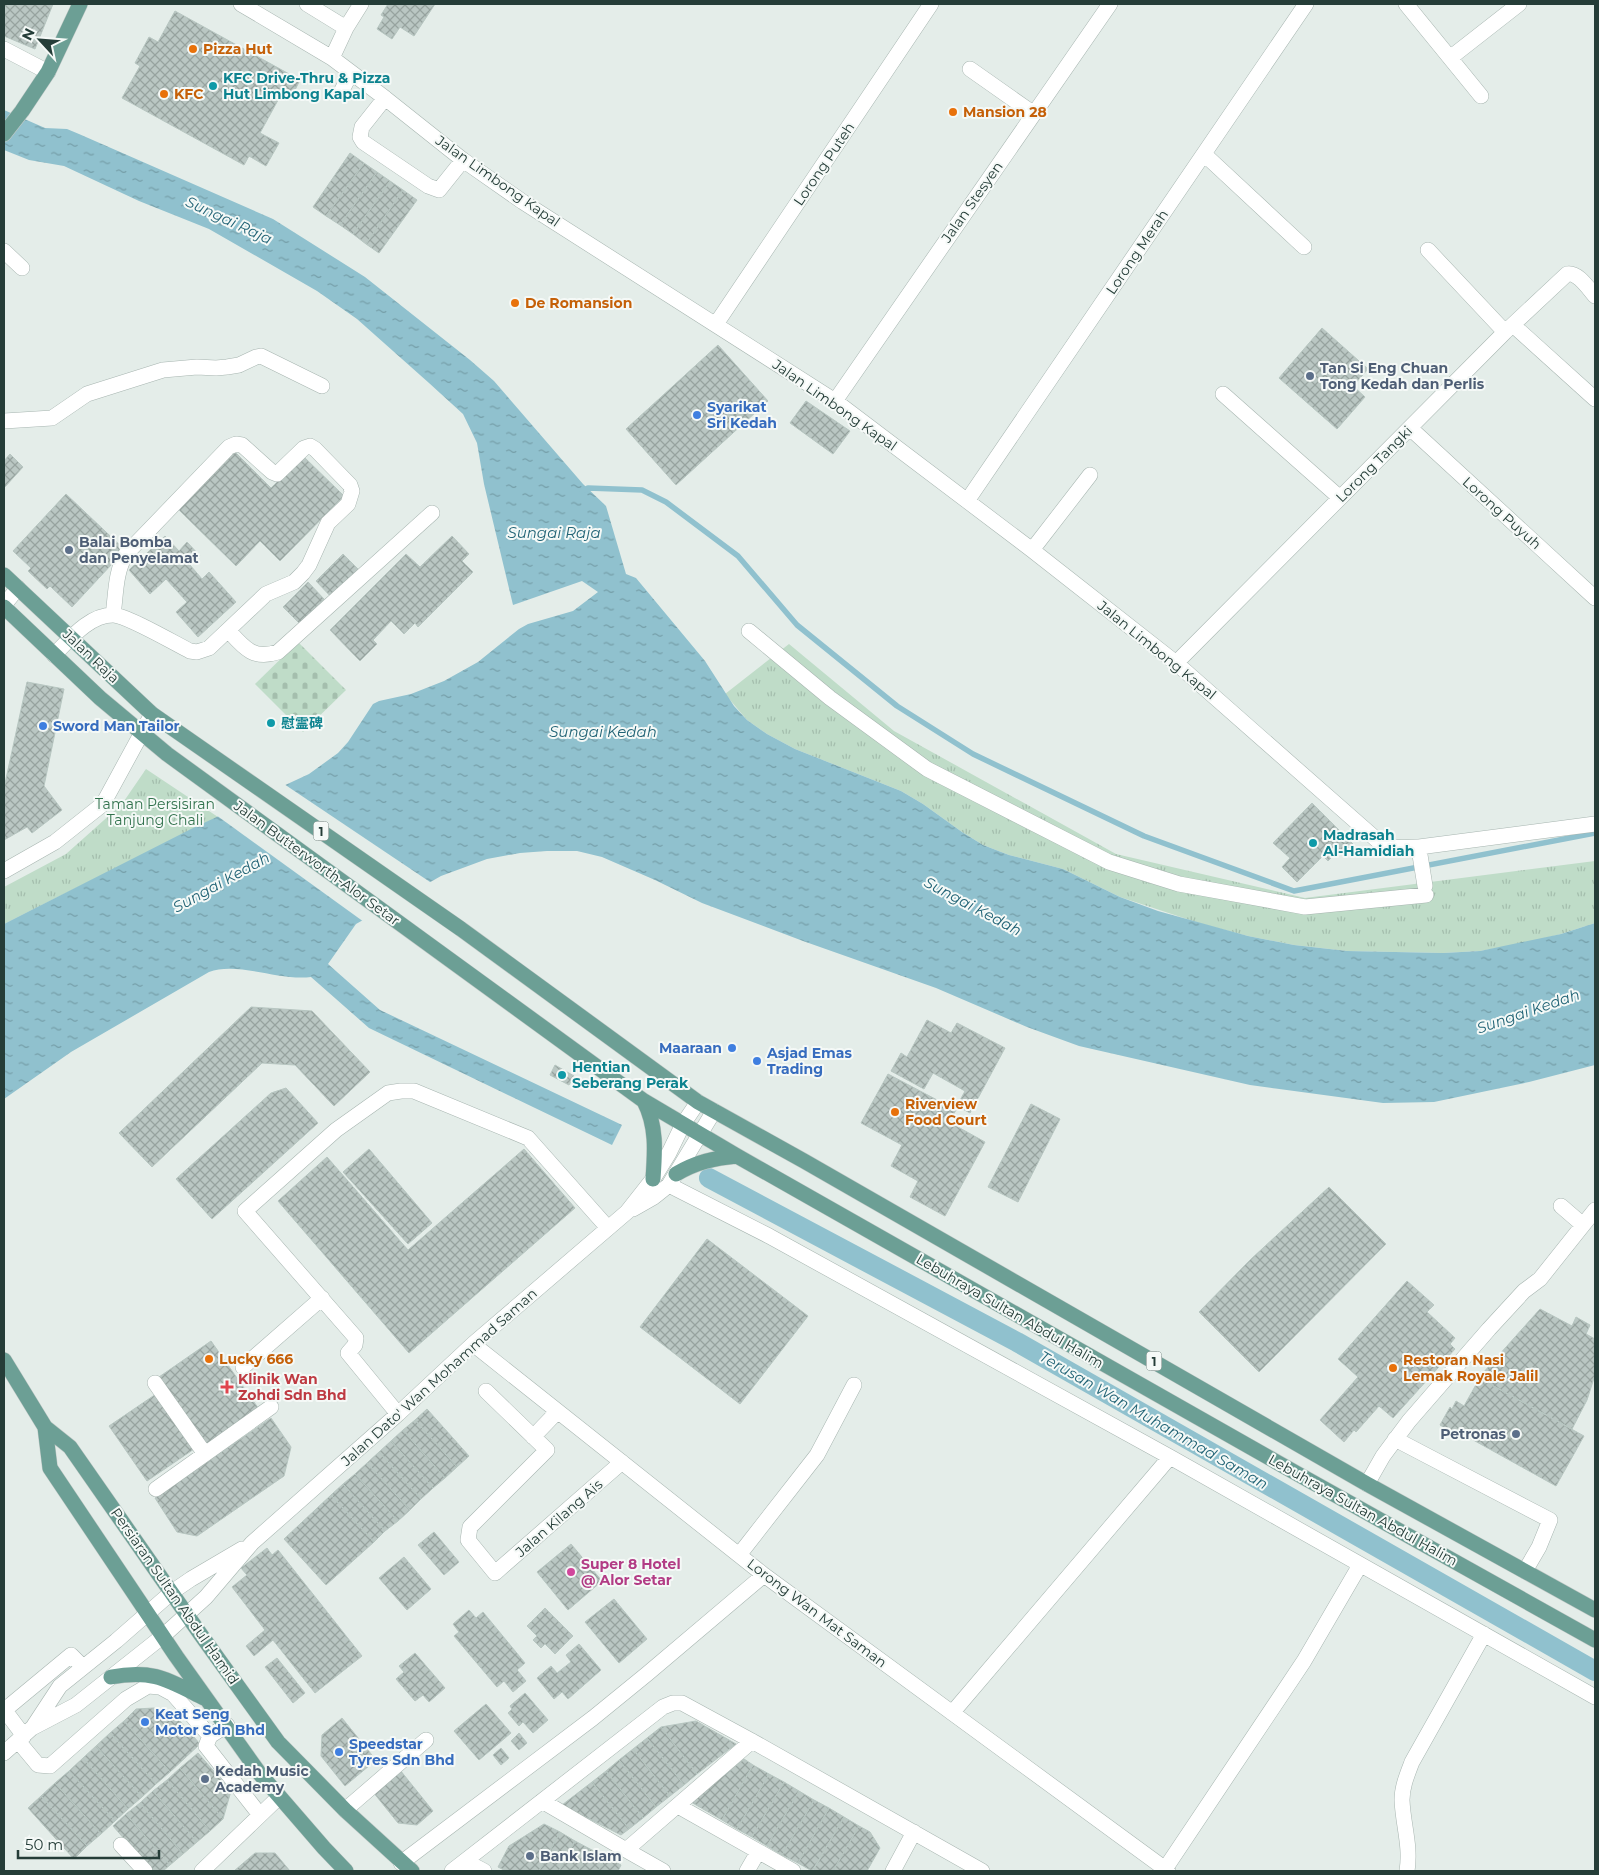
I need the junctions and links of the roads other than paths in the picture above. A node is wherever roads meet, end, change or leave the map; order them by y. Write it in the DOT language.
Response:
graph roads {
  1 [pos="241,4"];
  2 [pos="308,4"];
  3 [pos="361,4"];
  4 [pos="931,4"];
  5 [pos="1110,4"];
  6 [pos="1306,4"];
  7 [pos="1406,4"];
  8 [pos="1518,4"];
  9 [pos="75,5"];
  10 [pos="346,28"];
  11 [pos="4,49"];
  12 [pos="332,58"];
  13 [pos="1450,58"];
  14 [pos="970,69"];
  15 [pos="48,72"];
  16 [pos="352,72"];
  17 [pos="342,90"];
  18 [pos="1482,96"];
  19 [pos="385,98"];
  20 [pos="1034,114"];
  21 [pos="4,134"];
  22 [pos="1204,154"];
  23 [pos="463,160"];
  24 [pos="1304,247"];
  25 [pos="1428,250"];
  26 [pos="4,251"];
  27 [pos="22,268"];
  28 [pos="1595,296"];
  29 [pos="716,324"];
  30 [pos="1509,329"];
  31 [pos="322,386"];
  32 [pos="1223,394"];
  33 [pos="1595,399"];
  34 [pos="835,401"];
  35 [pos="4,421"];
  36 [pos="1410,428"];
  37 [pos="1090,475"];
  38 [pos="1339,497"];
  39 [pos="967,501"];
  40 [pos="432,514"];
  41 [pos="1032,550"];
  42 [pos="4,575"];
  43 [pos="18,588"];
  44 [pos="1595,598"];
  45 [pos="4,606"];
  46 [pos="113,615"];
  47 [pos="228,630"];
  48 [pos="749,631"];
  49 [pos="71,637"];
  50 [pos="54,655"];
  51 [pos="1176,663"];
  52 [pos="152,714"];
  53 [pos="141,733"];
  54 [pos="181,733"];
  55 [pos="167,754"];
  56 [pos="1595,824"];
  57 [pos="1420,855"];
  58 [pos="4,871"];
  59 [pos="461,929"];
  60 [pos="443,954"];
  61 [pos="644,1101"];
  62 [pos="698,1102"];
  63 [pos="714,1111"];
  64 [pos="683,1124"];
  65 [pos="700,1134"];
  66 [pos="737,1156"];
  67 [pos="653,1179"];
  68 [pos="673,1180"];
  69 [pos="1561,1206"];
  70 [pos="1595,1210"];
  71 [pos="627,1212"];
  72 [pos="1583,1225"];
  73 [pos="608,1228"];
  74 [pos="322,1298"];
  75 [pos="473,1344"];
  76 [pos="4,1360"];
  77 [pos="243,1367"];
  78 [pos="155,1383"];
  79 [pos="854,1384"];
  80 [pos="486,1391"];
  81 [pos="272,1407"];
  82 [pos="557,1412"];
  83 [pos="398,1414"];
  84 [pos="45,1427"];
  85 [pos="533,1437"];
  86 [pos="1395,1438"];
  87 [pos="205,1454"];
  88 [pos="1170,1457"];
  89 [pos="622,1462"];
  90 [pos="1368,1484"];
  91 [pos="156,1489"];
  92 [pos="252,1543"];
  93 [pos="739,1555"];
  94 [pos="1360,1565"];
  95 [pos="1525,1571"];
  96 [pos="764,1575"];
  97 [pos="172,1592"];
  98 [pos="1595,1610"];
  99 [pos="147,1614"];
  100 [pos="187,1615"];
  101 [pos="1484,1634"];
  102 [pos="162,1636"];
  103 [pos="1595,1640"];
  104 [pos="83,1667"];
  105 [pos="111,1677"];
  106 [pos="1595,1697"];
  107 [pos="205,1699"];
  108 [pos="952,1713"];
  109 [pos="227,1726"];
  110 [pos="25,1735"];
  111 [pos="210,1736"];
  112 [pos="426,1740"];
  113 [pos="752,1741"];
  114 [pos="4,1753"];
  115 [pos="279,1797"];
  116 [pos="542,1801"];
  117 [pos="678,1806"];
  118 [pos="345,1810"];
  119 [pos="260,1815"];
  120 [pos="914,1832"];
  121 [pos="121,1845"];
  122 [pos="626,1850"];
  123 [pos="758,1852"];
  124 [pos="465,1861"];
  125 [pos="406,1867"];
  126 [pos="1167,1870"];
  127 [pos="145,1871"];
  128 [pos="202,1871"];
  129 [pos="346,1871"];
  130 [pos="452,1871"];
  131 [pos="484,1871"];
  132 [pos="663,1871"];
  133 [pos="747,1871"];
  134 [pos="793,1871"];
  135 [pos="893,1871"];
  136 [pos="982,1871"];
  137 [pos="1407,1871"];
  1 -- 12 [label="street, Jalan Limbong Kapal"];
  2 -- 10 [label="street"];
  3 -- 10 [label="street"];
  4 -- 29 [label="street, Lorong Puteh"];
  5 -- 20 [label="street, Jalan Stesyen"];
  6 -- 22 [label="street, Lorong Merah"];
  7 -- 13 [label="street"];
  8 -- 13 [label="street"];
  9 -- 15 [label="main road"];
  10 -- 12 [label="street"];
  11 -- 15 [label="street"];
  12 -- 16 [label="street, Jalan Limbong Kapal"];
  13 -- 18 [label="street"];
  14 -- 20 [label="street"];
  15 -- 21 [label="main road"];
  16 -- 17 [label="street"];
  16 -- 19 [label="street, Jalan Limbong Kapal"];
  19 -- 23 [label="street, Jalan Limbong Kapal"];
  19 -- 23 [label="street"];
  20 -- 34 [label="street, Jalan Stesyen"];
  22 -- 24 [label="street"];
  22 -- 39 [label="street, Lorong Merah"];
  23 -- 29 [label="street, Jalan Limbong Kapal"];
  25 -- 30 [label="street"];
  26 -- 27 [label="street"];
  28 -- 30 [label="street, Lorong Tangki"];
  29 -- 34 [label="street, Jalan Limbong Kapal"];
  30 -- 33 [label="street"];
  30 -- 36 [label="street, Lorong Tangki"];
  31 -- 35 [label="street"];
  32 -- 38 [label="street"];
  34 -- 39 [label="street, Jalan Limbong Kapal"];
  36 -- 38 [label="street, Lorong Tangki"];
  36 -- 44 [label="street, Lorong Puyuh"];
  37 -- 41 [label="street"];
  38 -- 51 [label="street, Lorong Tangki"];
  39 -- 41 [label="street, Jalan Limbong Kapal"];
  40 -- 47 [label="street"];
  41 -- 51 [label="street, Jalan Limbong Kapal"];
  42 -- 43 [label="main road, Jalan Raja / 1"];
  43 -- 45 [label="street"];
  43 -- 49 [label="main road, Jalan Raja / 1"];
  45 -- 50 [label="main road, Jalan Raja / 1"];
  46 -- 47 [label="street"];
  46 -- 47 [label="street"];
  46 -- 49 [label="street"];
  48 -- 57 [label="street"];
  49 -- 50 [label="street"];
  49 -- 52 [label="main road, Jalan Raja / 1"];
  50 -- 53 [label="main road, Jalan Raja / 1"];
  51 -- 56 [label="street, Jalan Limbong Kapal"];
  52 -- 53 [label="street"];
  52 -- 54 [label="main road, Jalan Raja / 1"];
  53 -- 55 [label="main road, Jalan Raja / 1"];
  53 -- 58 [label="street"];
  54 -- 59 [label="main road, Jalan Butterworth-Alor Setar / 1"];
  55 -- 60 [label="main road, Jalan Butterworth-Alor Setar / 1"];
  59 -- 62 [label="main road, Lebuhraya Sultan Abdul Halim / 1"];
  60 -- 61 [label="main road, Lebuhraya Sultan Abdul Halim / 1"];
  61 -- 64 [label="main road, Lebuhraya Sultan Abdul Halim / 1"];
  61 -- 67 [label="main road"];
  62 -- 63 [label="main road, Lebuhraya Sultan Abdul Halim / 1"];
  62 -- 64 [label="street, Jalan Dato' Wan Mohammad Saman"];
  63 -- 65 [label="street, Jalan Dato' Wan Mohammad Saman"];
  63 -- 90 [label="main road, Lebuhraya Sultan Abdul Halim / 1"];
  64 -- 65 [label="main road, Lebuhraya Sultan Abdul Halim / 1"];
  64 -- 67 [label="street, Jalan Dato' Wan Mohammad Saman"];
  65 -- 66 [label="main road, Lebuhraya Sultan Abdul Halim / 1"];
  65 -- 68 [label="street, Jalan Dato' Wan Mohammad Saman"];
  66 -- 68 [label="main road"];
  66 -- 103 [label="main road, Lebuhraya Sultan Abdul Halim / 1"];
  67 -- 71 [label="street, Jalan Dato' Wan Mohammad Saman"];
  68 -- 71 [label="street, Jalan Dato' Wan Mohammad Saman"];
  68 -- 88 [label="street"];
  69 -- 72 [label="street"];
  70 -- 72 [label="street"];
  71 -- 73 [label="street, Jalan Dato' Wan Mohammad Saman"];
  72 -- 86 [label="street"];
  73 -- 74 [label="street"];
  73 -- 75 [label="street, Jalan Dato' Wan Mohammad Saman"];
  74 -- 77 [label="street"];
  74 -- 83 [label="street"];
  75 -- 82 [label="street, Lorong Wan Mat Saman"];
  75 -- 83 [label="street, Jalan Dato' Wan Mohammad Saman"];
  76 -- 84 [label="main road, Persiaran Sultan Abdul Hamid"];
  78 -- 87 [label="street"];
  79 -- 93 [label="street"];
  80 -- 85 [label="street"];
  81 -- 87 [label="street"];
  82 -- 85 [label="street"];
  82 -- 89 [label="street, Lorong Wan Mat Saman"];
  83 -- 92 [label="street, Jalan Dato' Wan Mohammad Saman"];
  84 -- 97 [label="main road, Persiaran Sultan Abdul Hamid"];
  84 -- 99 [label="main road, Persiaran Sultan Abdul Hamid"];
  85 -- 89 [label="street, Jalan Kilang Ais"];
  86 -- 90 [label="street"];
  86 -- 95 [label="street"];
  87 -- 91 [label="street"];
  88 -- 94 [label="street"];
  88 -- 108 [label="street"];
  89 -- 93 [label="street, Lorong Wan Mat Saman"];
  90 -- 95 [label="main road, Lebuhraya Sultan Abdul Halim / 1"];
  92 -- 97 [label="street, Jalan Dato' Wan Mohammad Saman"];
  92 -- 100 [label="street, Jalan Dato' Wan Mohammad Saman"];
  93 -- 96 [label="street, Lorong Wan Mat Saman"];
  94 -- 101 [label="street"];
  94 -- 126 [label="street"];
  95 -- 98 [label="main road, Lebuhraya Sultan Abdul Halim / 1"];
  96 -- 108 [label="street, Lorong Wan Mat Saman"];
  96 -- 125 [label="street"];
  97 -- 99 [label="street, Jalan Dato' Wan Mohammad Saman"];
  97 -- 100 [label="main road, Persiaran Sultan Abdul Hamid"];
  99 -- 102 [label="main road, Persiaran Sultan Abdul Hamid"];
  99 -- 104 [label="street, Jalan Dato' Wan Mohammad Saman"];
  100 -- 102 [label="street, Jalan Dato' Wan Mohammad Saman"];
  100 -- 118 [label="main road, Persiaran Sultan Abdul Hamid"];
  101 -- 106 [label="street"];
  101 -- 137 [label="street"];
  102 -- 105 [label="street, Jalan Dato' Wan Mohammad Saman"];
  102 -- 107 [label="main road, Persiaran Sultan Abdul Hamid"];
  104 -- 110 [label="street, Jalan Dato' Wan Mohammad Saman"];
  104 -- 110 [label="street"];
  105 -- 107 [label="main road"];
  105 -- 110 [label="street, Jalan Dato' Wan Mohammad Saman"];
  107 -- 109 [label="main road, Persiaran Sultan Abdul Hamid"];
  108 -- 126 [label="street, Lorong Wan Mat Saman"];
  109 -- 111 [label="street"];
  109 -- 115 [label="main road, Persiaran Sultan Abdul Hamid"];
  110 -- 111 [label="street"];
  110 -- 114 [label="street"];
  111 -- 119 [label="street"];
  112 -- 118 [label="street"];
  113 -- 116 [label="street"];
  113 -- 117 [label="street"];
  113 -- 120 [label="street"];
  115 -- 119 [label="street"];
  115 -- 129 [label="main road, Persiaran Sultan Abdul Hamid"];
  116 -- 122 [label="street"];
  116 -- 124 [label="street"];
  117 -- 122 [label="street"];
  117 -- 123 [label="street"];
  118 -- 125 [label="main road, Persiaran Sultan Abdul Hamid"];
  119 -- 128 [label="street"];
  120 -- 135 [label="street"];
  120 -- 136 [label="street"];
  121 -- 127 [label="street"];
  122 -- 132 [label="street"];
  123 -- 133 [label="street"];
  123 -- 134 [label="street"];
  124 -- 130 [label="street"];
  124 -- 131 [label="street"];
}
